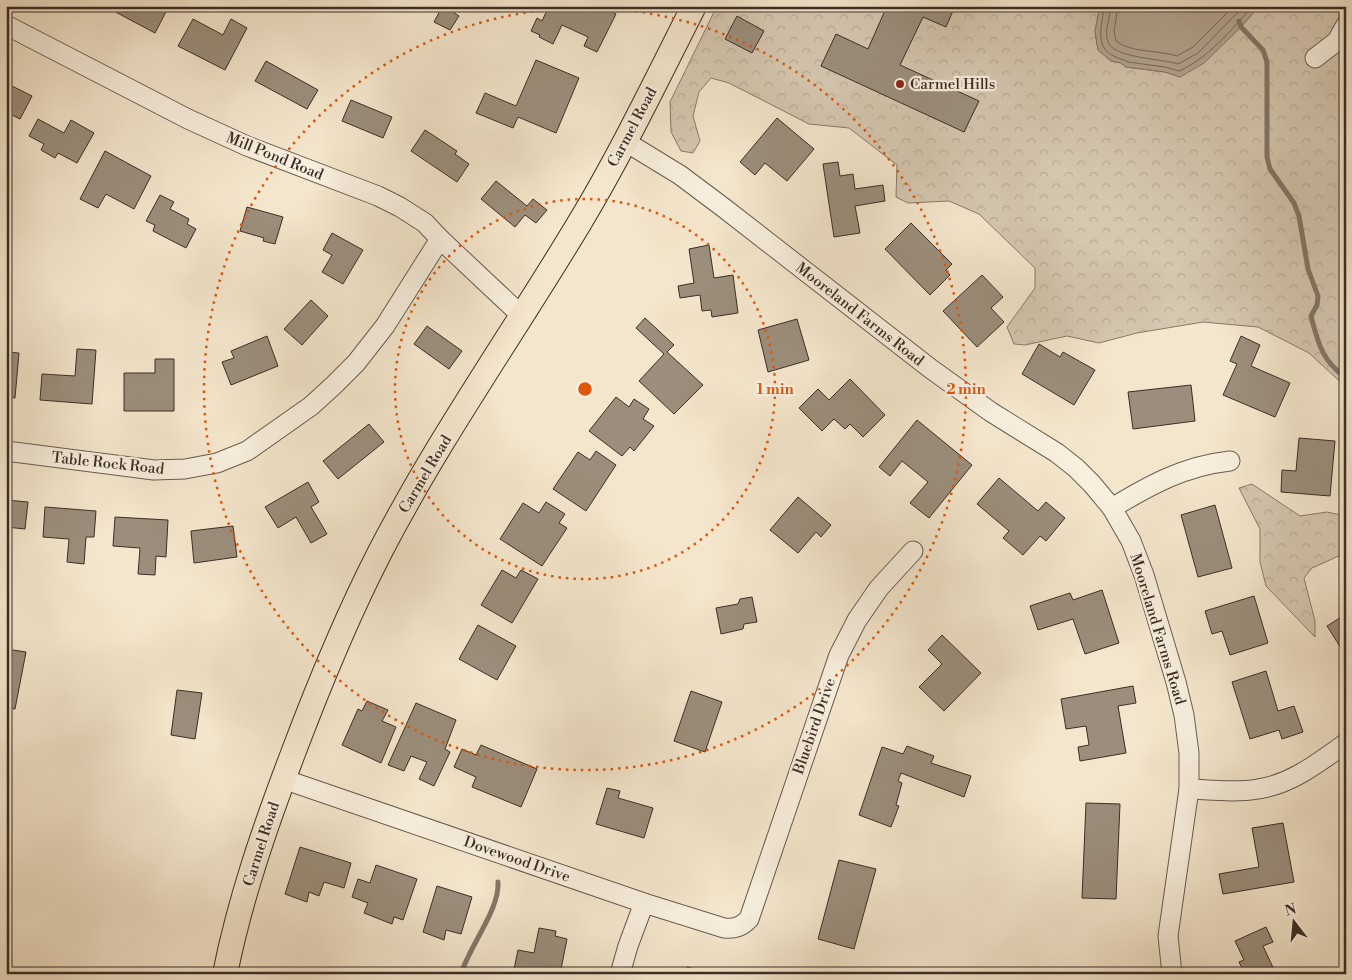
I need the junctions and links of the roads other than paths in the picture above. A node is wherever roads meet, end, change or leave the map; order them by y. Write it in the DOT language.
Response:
graph roads {
  1 [pos="694,6"];
  2 [pos="6,24"];
  3 [pos="1346,25"];
  4 [pos="1315,58"];
  5 [pos="626,142"];
  6 [pos="440,239"];
  7 [pos="522,316"];
  8 [pos="6,451"];
  9 [pos="1230,461"];
  10 [pos="1112,508"];
  11 [pos="913,551"];
  12 [pos="1346,743"];
  13 [pos="283,779"];
  14 [pos="1189,789"];
  15 [pos="644,903"];
  16 [pos="749,919"];
  17 [pos="225,974"];
  18 [pos="620,974"];
  19 [pos="1172,974"];
  1 -- 5 [label="main road, Carmel Road"];
  2 -- 6 [label="street, Mill Pond Road"];
  3 -- 4 [label="street"];
  5 -- 7 [label="main road, Carmel Road"];
  5 -- 10 [label="street, Mooreland Farms Road"];
  6 -- 7 [label="street, Mill Pond Road"];
  6 -- 8 [label="street, Table Rock Road"];
  7 -- 13 [label="main road, Carmel Road"];
  9 -- 10 [label="street"];
  10 -- 14 [label="street, Mooreland Farms Road"];
  11 -- 16 [label="street, Bluebird Drive"];
  12 -- 14 [label="street"];
  13 -- 15 [label="street, Dovewood Drive"];
  13 -- 17 [label="main road, Carmel Road"];
  14 -- 19 [label="street, Mooreland Farms Road"];
  15 -- 16 [label="street, Dovewood Drive"];
  15 -- 18 [label="street"];
}
